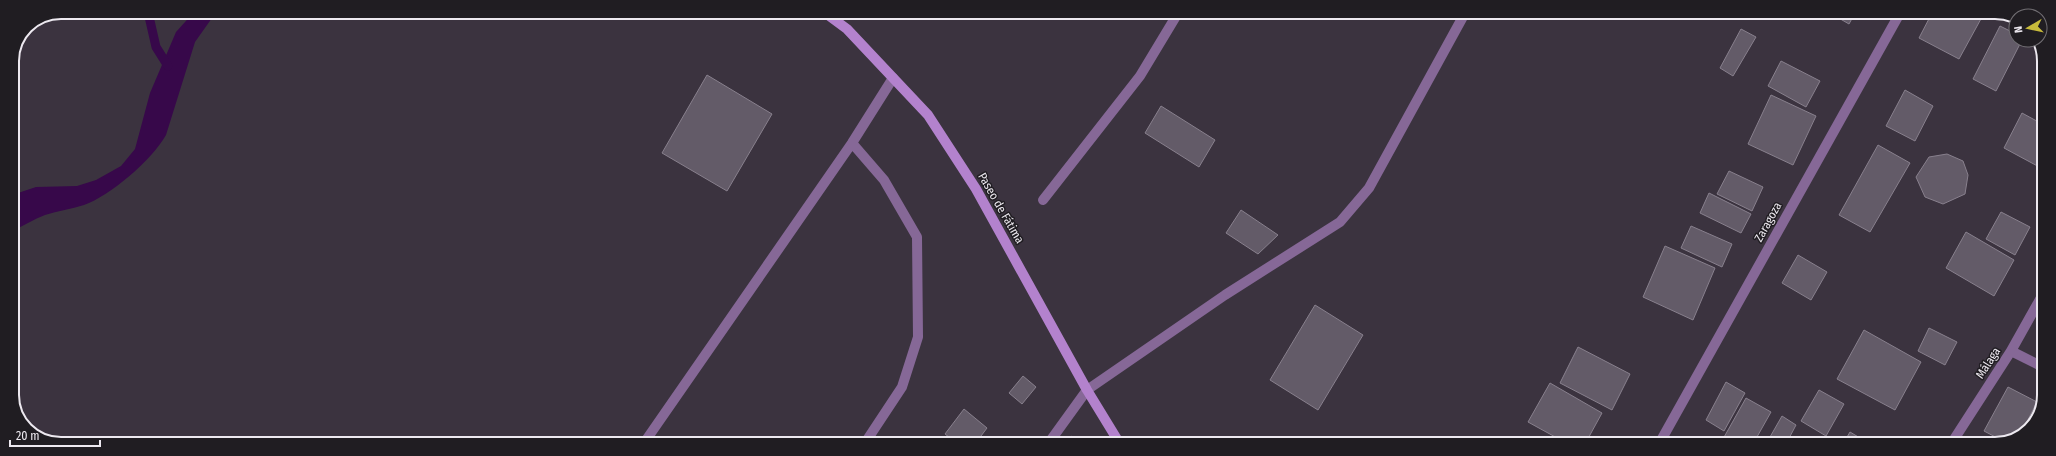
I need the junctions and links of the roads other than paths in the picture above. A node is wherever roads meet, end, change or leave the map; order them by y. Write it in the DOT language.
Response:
graph roads {
  1 [pos="833,19"];
  2 [pos="1174,19"];
  3 [pos="1462,19"];
  4 [pos="1897,19"];
  5 [pos="894,78"];
  6 [pos="852,143"];
  7 [pos="1043,200"];
  8 [pos="2037,305"];
  9 [pos="2011,351"];
  10 [pos="2037,364"];
  11 [pos="1087,390"];
  12 [pos="648,437"];
  13 [pos="870,437"];
  14 [pos="1053,437"];
  15 [pos="1116,437"];
  16 [pos="1664,437"];
  17 [pos="1956,437"];
  1 -- 5 [label="street, Paseo de Fátima"];
  2 -- 7 [label="street"];
  3 -- 11 [label="street"];
  4 -- 16 [label="street, Zaragoza"];
  5 -- 6 [label="street"];
  5 -- 11 [label="street, Paseo de Fátima"];
  6 -- 12 [label="street"];
  6 -- 13 [label="street"];
  8 -- 9 [label="street, Málaga"];
  9 -- 10 [label="street"];
  9 -- 17 [label="street, Málaga"];
  11 -- 14 [label="street"];
  11 -- 15 [label="street, Paseo de Fátima"];
}
